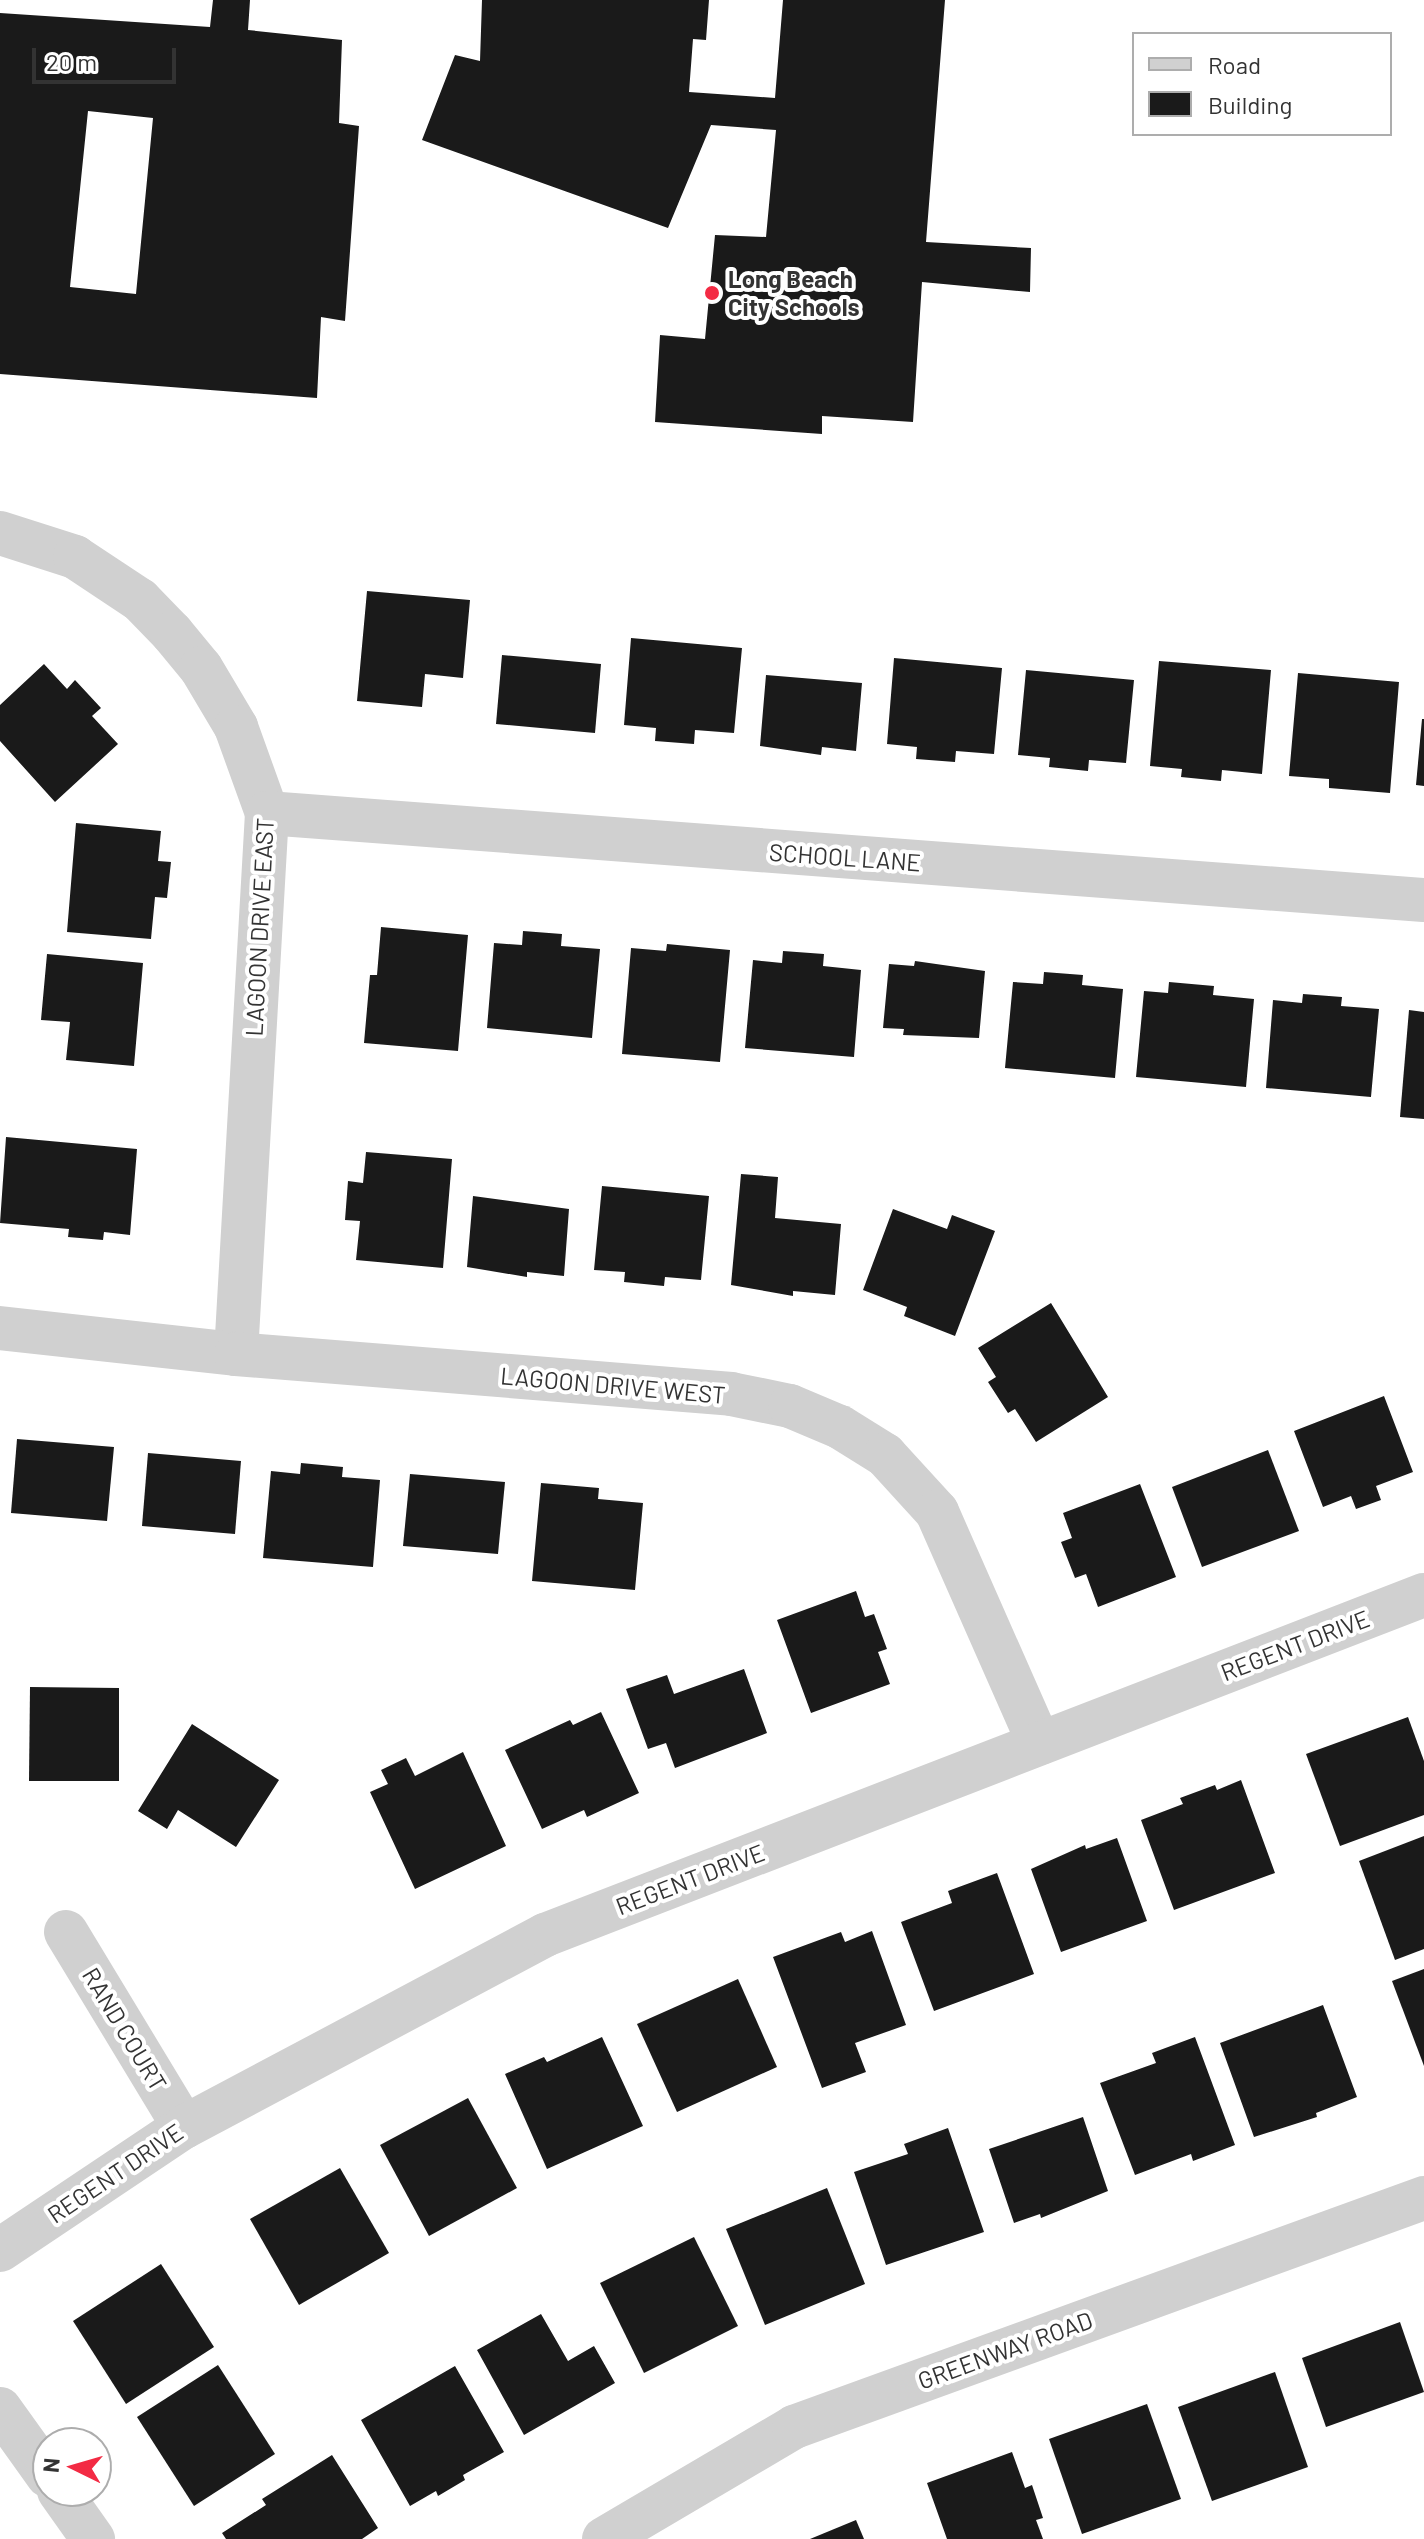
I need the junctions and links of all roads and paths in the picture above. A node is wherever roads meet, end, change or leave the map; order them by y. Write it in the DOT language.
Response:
graph roads {
  1 [pos="0,533"];
  2 [pos="267,813"];
  3 [pos="1424,900"];
  4 [pos="0,1328"];
  5 [pos="236,1354"];
  6 [pos="1424,1595"];
  7 [pos="1039,1743"];
  8 [pos="66,1932"];
  9 [pos="184,2127"];
  10 [pos="1424,2198"];
  11 [pos="0,2250"];
  12 [pos="0,2409"];
  13 [pos="32,2454"];
  14 [pos="70,2507"];
  15 [pos="93,2539"];
  16 [pos="604,2539"];
  1 -- 2 [label="street, LAGOON DRIVE EAST"];
  2 -- 3 [label="street, SCHOOL LANE"];
  2 -- 5 [label="street, LAGOON DRIVE EAST"];
  4 -- 5 [label="street, LAGOON DRIVE WEST"];
  5 -- 7 [label="street, LAGOON DRIVE WEST"];
  6 -- 7 [label="street, REGENT DRIVE"];
  7 -- 9 [label="street, REGENT DRIVE"];
  8 -- 9 [label="street, RAND COURT"];
  9 -- 11 [label="street, REGENT DRIVE"];
  10 -- 16 [label="street, GREENWAY ROAD"];
  12 -- 13 [label="street"];
  14 -- 15 [label="street"];
}
